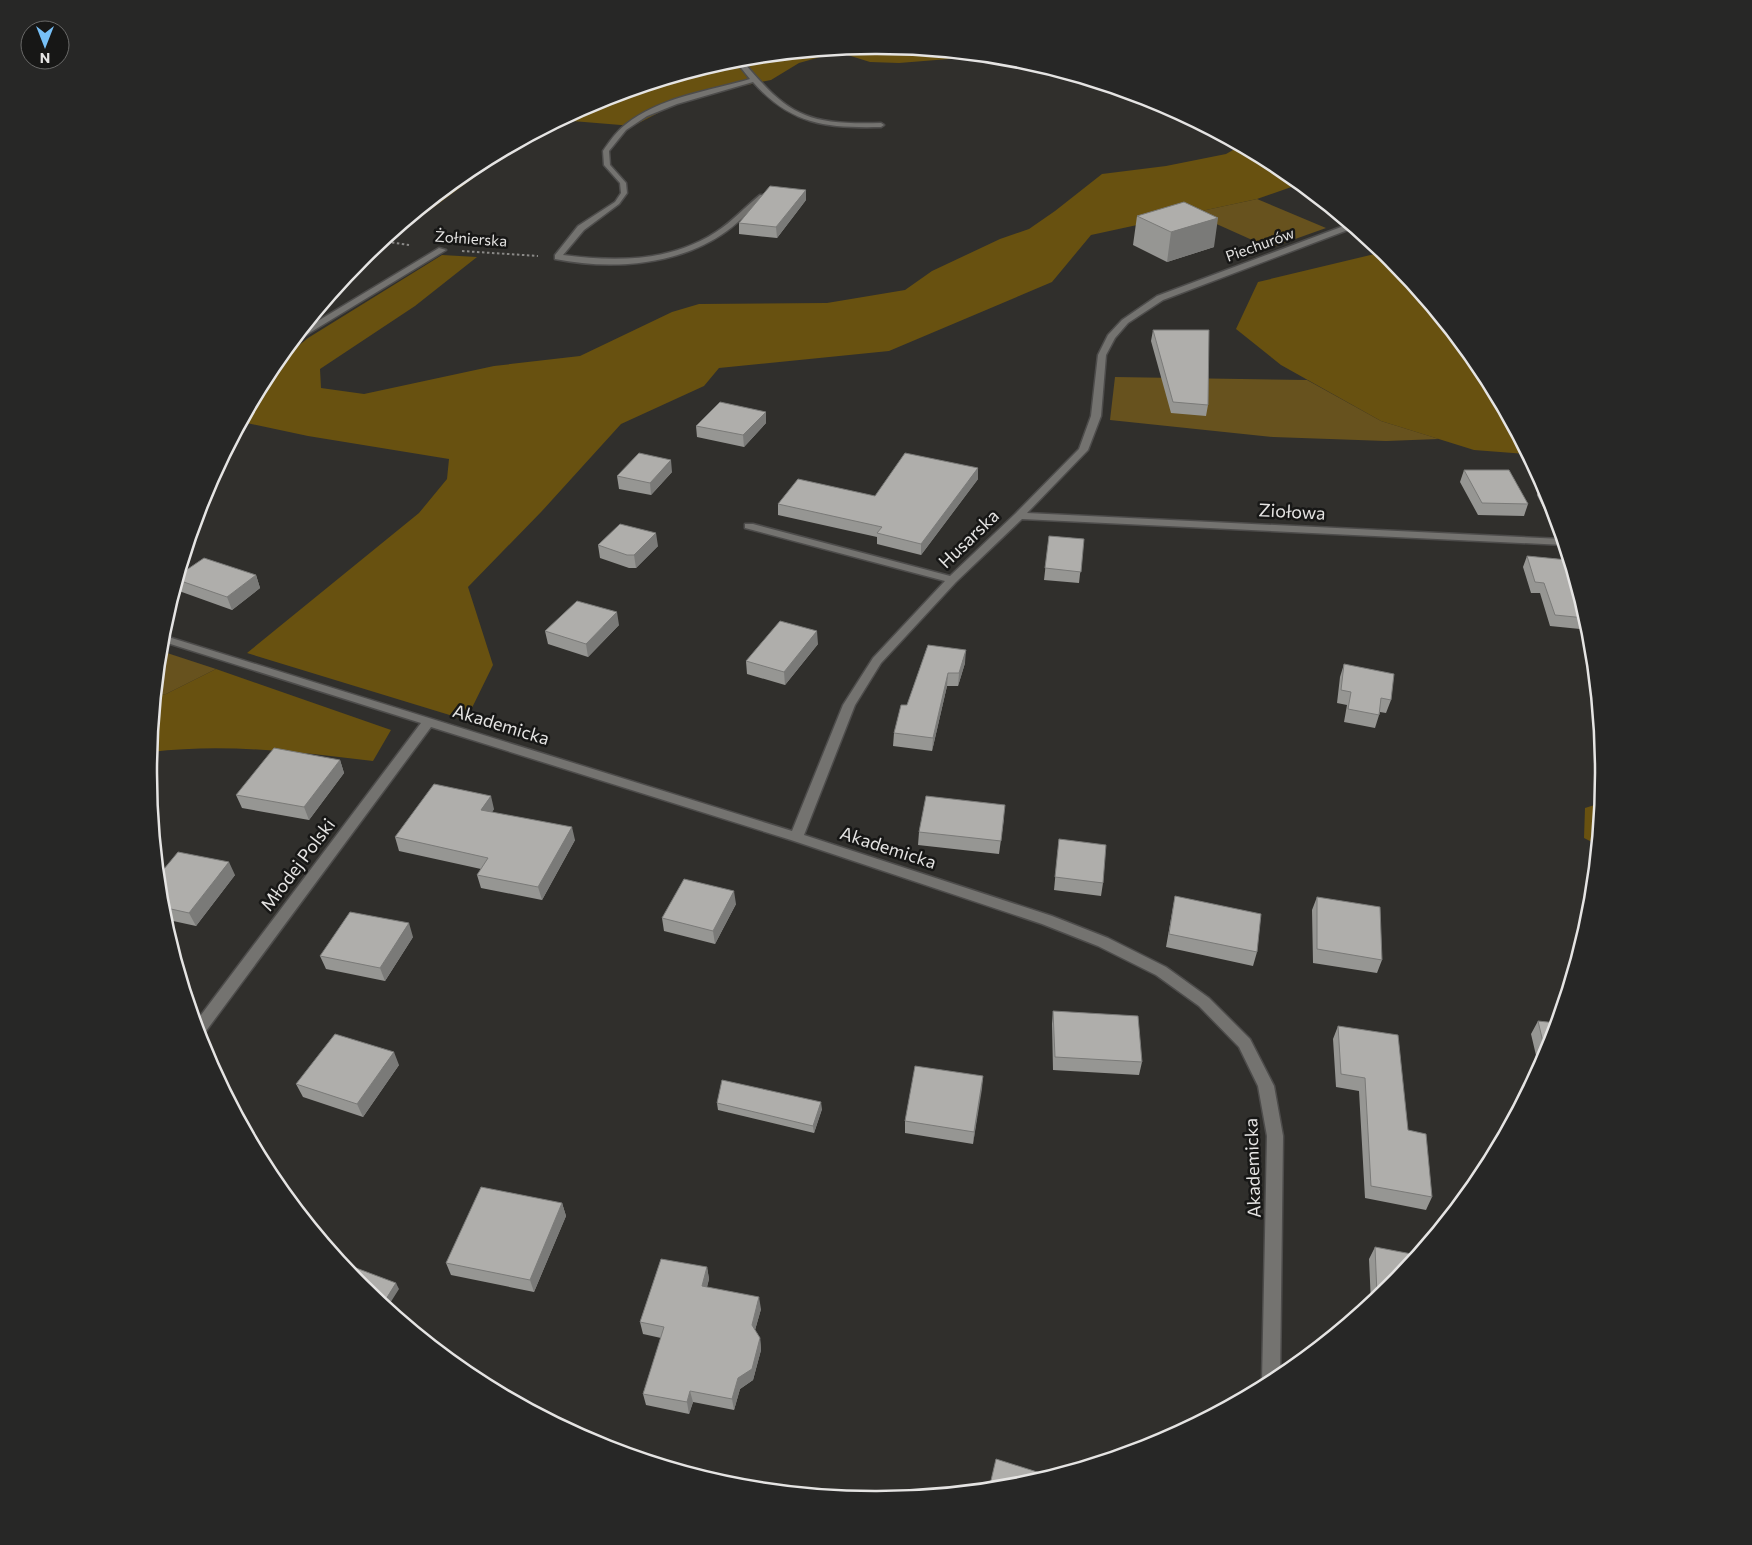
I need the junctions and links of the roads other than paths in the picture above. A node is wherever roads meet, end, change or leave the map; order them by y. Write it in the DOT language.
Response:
graph roads {
  1 [pos="744,67"];
  2 [pos="755,79"];
  3 [pos="730,88"];
  4 [pos="762,88"];
  5 [pos="881,125"];
  6 [pos="762,196"];
  7 [pos="1345,228"];
  8 [pos="442,250"];
  9 [pos="1178,290"];
  10 [pos="312,328"];
  11 [pos="1019,516"];
  12 [pos="749,526"];
  13 [pos="1557,542"];
  14 [pos="952,580"];
  15 [pos="170,640"];
  16 [pos="428,722"];
  17 [pos="796,837"];
  18 [pos="203,1024"];
  19 [pos="1271,1372"];
  1 -- 2 [label="street"];
  2 -- 3 [label="street"];
  2 -- 4 [label="street"];
  3 -- 4 [label="street"];
  3 -- 6 [label="street"];
  4 -- 5 [label="street"];
  7 -- 9 [label="street, Piechurów"];
  8 -- 10 [label="street"];
  9 -- 11 [label="street, Husarska"];
  11 -- 13 [label="street, Ziołowa"];
  11 -- 14 [label="street, Husarska"];
  12 -- 14 [label="street"];
  14 -- 17 [label="street, Husarska"];
  15 -- 16 [label="street, Akademicka"];
  16 -- 17 [label="street, Akademicka"];
  16 -- 18 [label="street, Młodej Polski"];
  17 -- 19 [label="street, Akademicka"];
}
